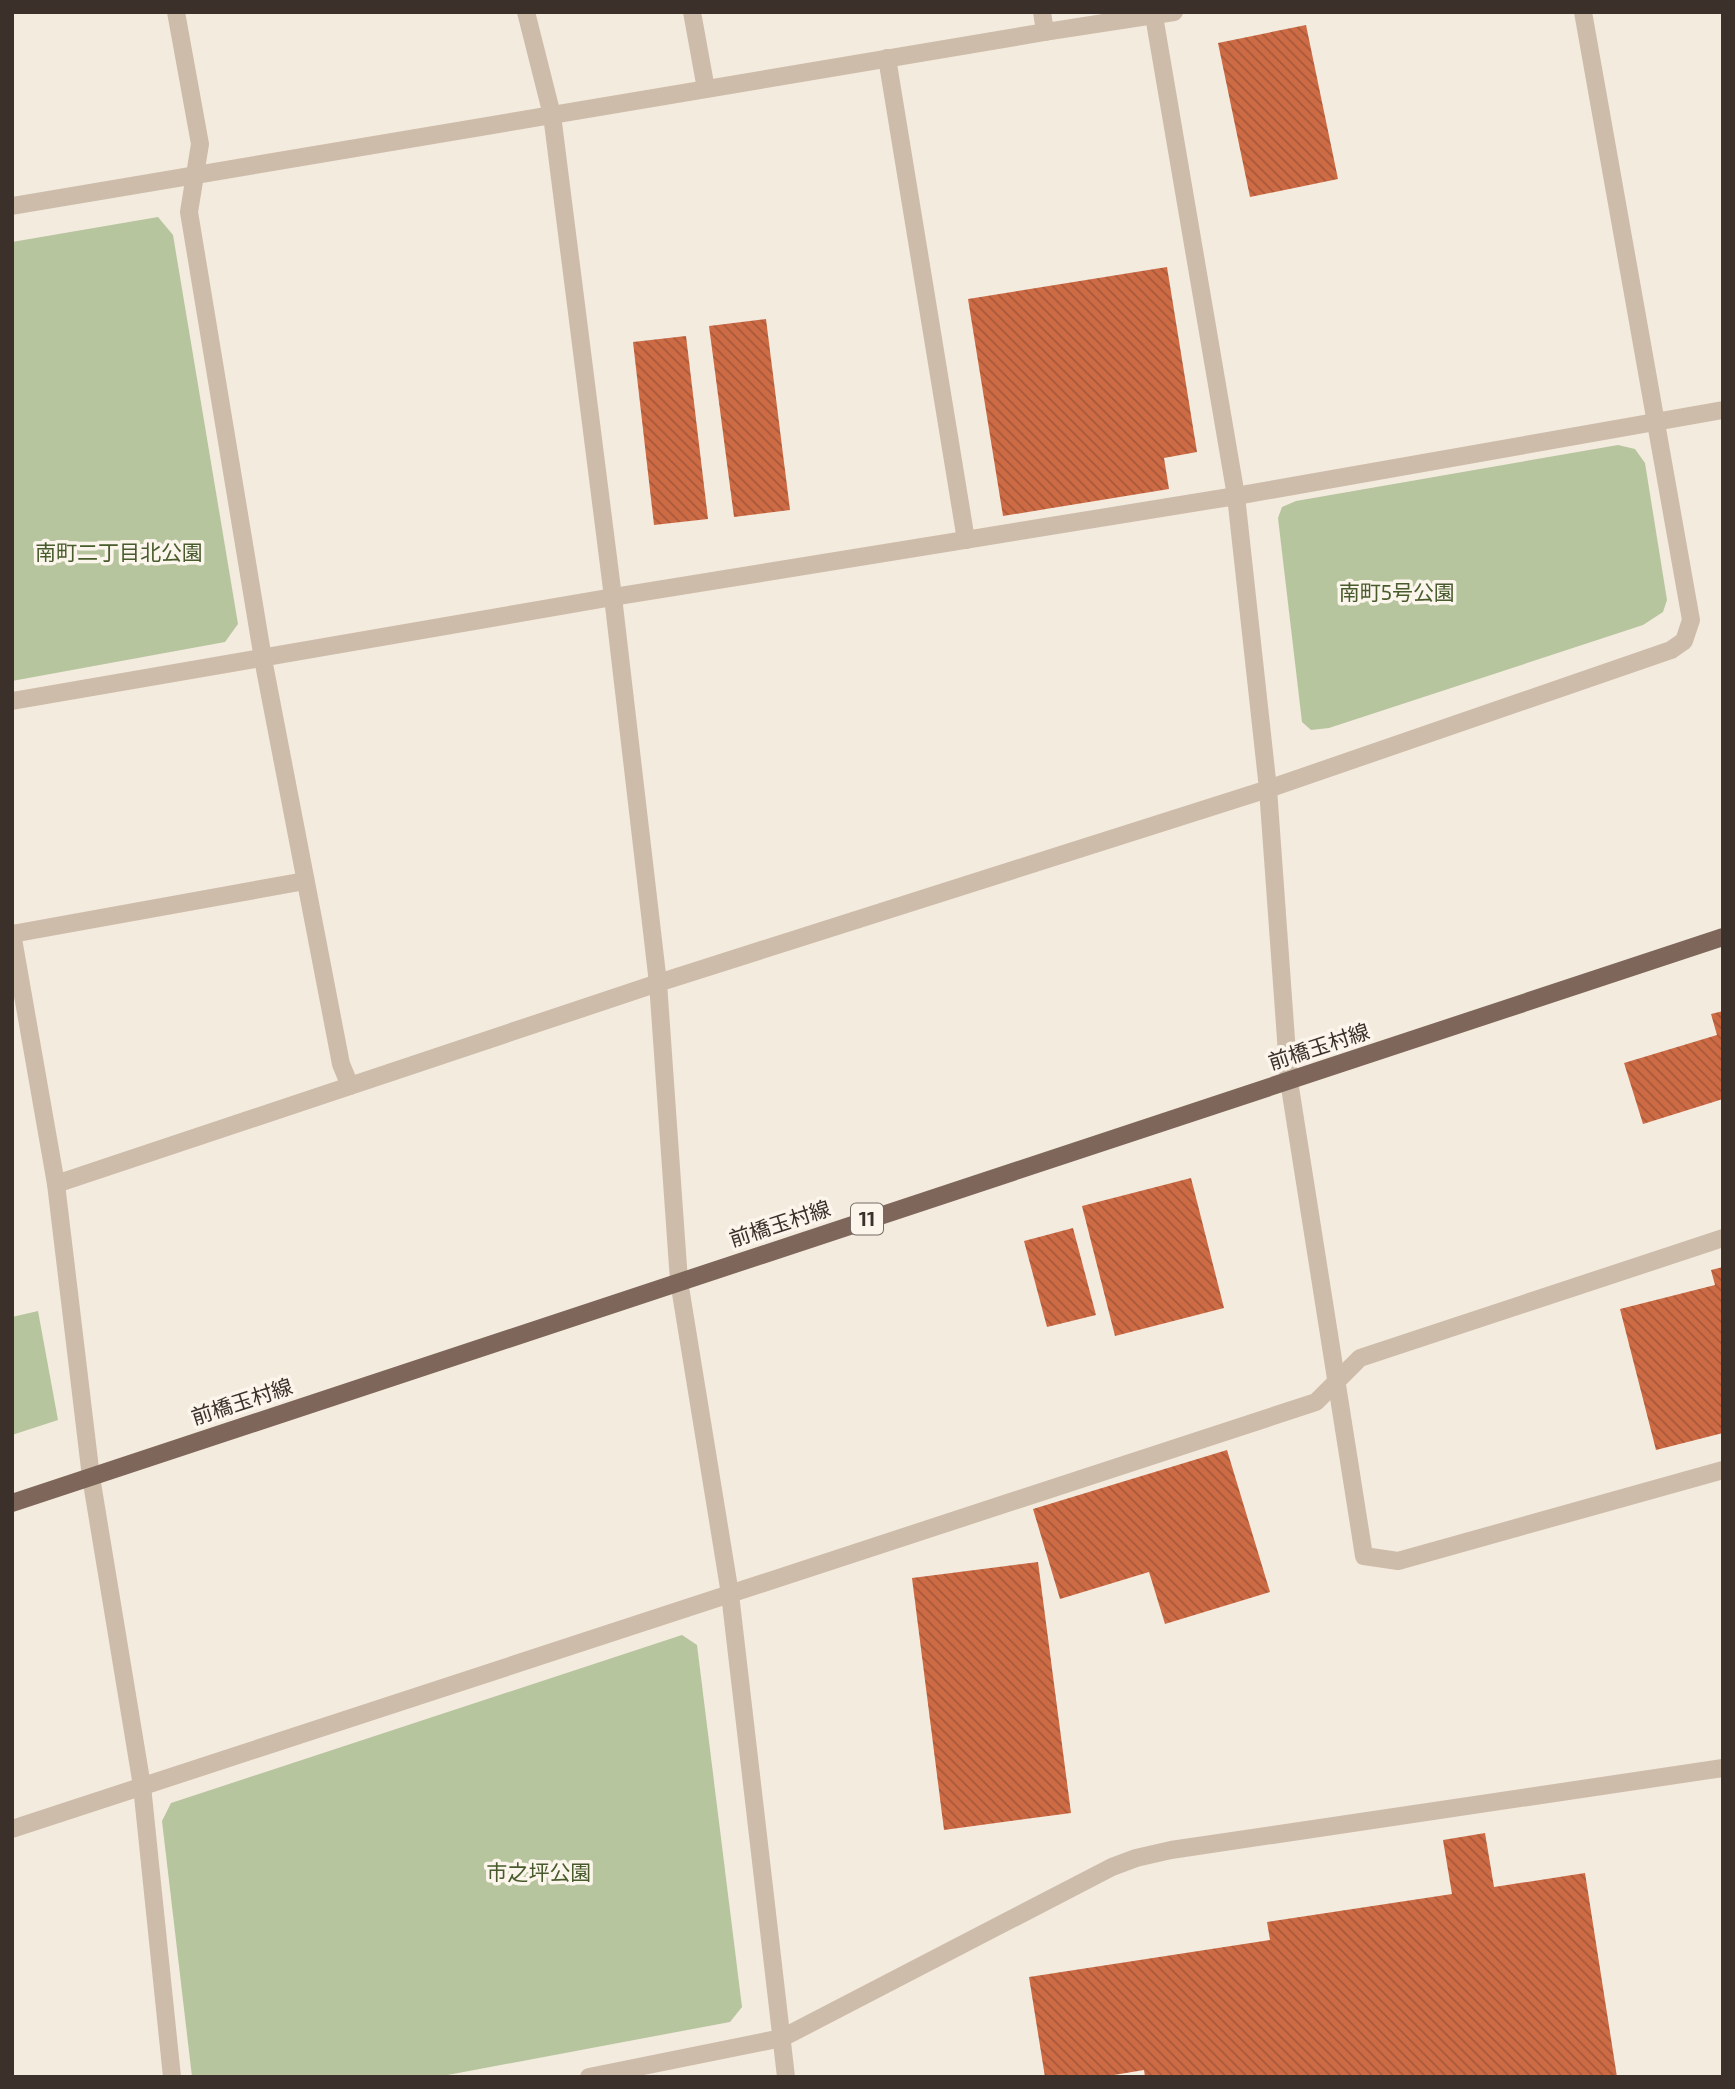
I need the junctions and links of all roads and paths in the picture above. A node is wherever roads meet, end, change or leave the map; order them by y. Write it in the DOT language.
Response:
graph roads {
  1 [pos="176,12"];
  2 [pos="526,12"];
  3 [pos="692,12"];
  4 [pos="1042,12"];
  5 [pos="1174,12"];
  6 [pos="1583,12"];
  7 [pos="1154,16"];
  8 [pos="1045,32"];
  9 [pos="887,58"];
  10 [pos="705,89"];
  11 [pos="552,115"];
  12 [pos="194,176"];
  13 [pos="12,206"];
  14 [pos="1723,410"];
  15 [pos="1655,421"];
  16 [pos="1236,496"];
  17 [pos="966,540"];
  18 [pos="613,597"];
  19 [pos="263,659"];
  20 [pos="12,701"];
  21 [pos="1268,789"];
  22 [pos="305,881"];
  23 [pos="12,934"];
  24 [pos="1723,937"];
  25 [pos="658,983"];
  26 [pos="1289,1081"];
  27 [pos="349,1086"];
  28 [pos="56,1184"];
  29 [pos="1723,1238"];
  30 [pos="680,1281"];
  31 [pos="1337,1380"];
  32 [pos="1723,1470"];
  33 [pos="91,1477"];
  34 [pos="12,1503"];
  35 [pos="730,1594"];
  36 [pos="1723,1768"];
  37 [pos="142,1786"];
  38 [pos="12,1829"];
  39 [pos="782,2038"];
  40 [pos="173,2077"];
  41 [pos="589,2077"];
  42 [pos="786,2077"];
  1 -- 12 [label="street"];
  2 -- 11 [label="street"];
  3 -- 10 [label="street"];
  4 -- 8 [label="street"];
  5 -- 7 [label="street"];
  6 -- 15 [label="street"];
  7 -- 8 [label="street"];
  7 -- 16 [label="street"];
  8 -- 9 [label="street"];
  9 -- 10 [label="street"];
  9 -- 17 [label="street"];
  10 -- 11 [label="street"];
  11 -- 12 [label="street"];
  11 -- 18 [label="street"];
  12 -- 13 [label="street"];
  12 -- 19 [label="street"];
  14 -- 15 [label="street"];
  15 -- 16 [label="street"];
  15 -- 21 [label="street"];
  16 -- 17 [label="street"];
  16 -- 21 [label="street"];
  17 -- 18 [label="street"];
  18 -- 19 [label="street"];
  18 -- 25 [label="street"];
  19 -- 20 [label="street"];
  19 -- 22 [label="street"];
  21 -- 25 [label="street"];
  21 -- 26 [label="street"];
  22 -- 23 [label="street"];
  22 -- 27 [label="street"];
  23 -- 28 [label="street"];
  24 -- 26 [label="main road, 前橋玉村線 / 11"];
  25 -- 27 [label="street"];
  25 -- 30 [label="street"];
  26 -- 30 [label="main road, 前橋玉村線 / 11"];
  26 -- 31 [label="street"];
  27 -- 28 [label="street"];
  28 -- 33 [label="street"];
  29 -- 31 [label="street"];
  30 -- 33 [label="main road, 前橋玉村線 / 11"];
  30 -- 35 [label="street"];
  31 -- 32 [label="street"];
  31 -- 35 [label="street"];
  33 -- 34 [label="main road, 前橋玉村線 / 11"];
  33 -- 37 [label="street"];
  35 -- 37 [label="street"];
  35 -- 39 [label="street"];
  36 -- 39 [label="street"];
  37 -- 38 [label="street"];
  37 -- 40 [label="street"];
  39 -- 41 [label="street"];
  39 -- 42 [label="street"];
}
